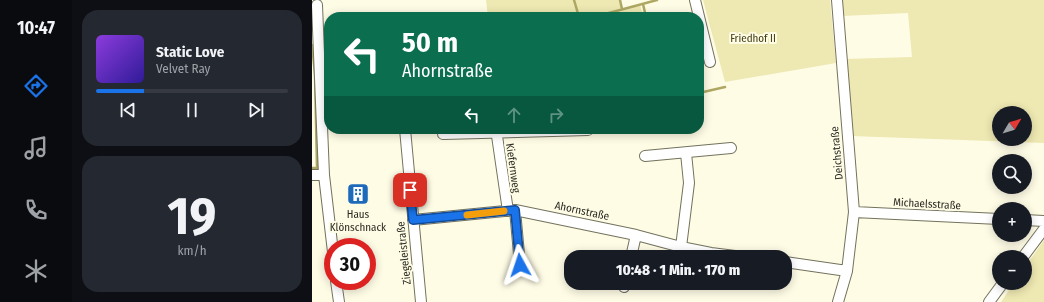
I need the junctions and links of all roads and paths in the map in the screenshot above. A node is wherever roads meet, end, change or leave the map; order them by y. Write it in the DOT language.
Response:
graph roads {
  1 [pos="695,0"];
  2 [pos="837,0"];
  3 [pos="317,5"];
  4 [pos="698,12"];
  5 [pos="704,37"];
  6 [pos="710,62"];
  7 [pos="405,134"];
  8 [pos="497,134"];
  9 [pos="731,148"];
  10 [pos="686,152"];
  11 [pos="645,156"];
  12 [pos="324,175"];
  13 [pos="312,176"];
  14 [pos="512,210"];
  15 [pos="854,212"];
  16 [pos="992,219"];
  17 [pos="413,220"];
  18 [pos="1032,220"];
  19 [pos="1044,221"];
  20 [pos="1044,229"];
  21 [pos="636,235"];
  22 [pos="331,238"];
  23 [pos="681,247"];
  24 [pos="633,250"];
  25 [pos="692,250"];
  26 [pos="1028,250"];
  27 [pos="792,263"];
  28 [pos="520,265"];
  29 [pos="847,271"];
  30 [pos="337,290"];
  31 [pos="998,290"];
  32 [pos="339,302"];
  33 [pos="421,302"];
  34 [pos="838,302"];
  35 [pos="989,302"];
  1 -- 4 [label="street"];
  2 -- 15 [label="street, Deichstraße"];
  3 -- 12 [label="street"];
  5 -- 6 [label="street"];
  7 -- 17 [label="street, Ziegeleistraße"];
  8 -- 14 [label="street, Kiefernweg"];
  9 -- 10 [label="street"];
  10 -- 11 [label="street"];
  10 -- 23 [label="street"];
  12 -- 13 [label="street"];
  12 -- 22 [label="street"];
  14 -- 17 [label="street, Ahornstraße"];
  14 -- 21 [label="street, Ahornstraße"];
  14 -- 28 [label="street, Kiefernweg"];
  15 -- 16 [label="street, Michaelsstraße"];
  15 -- 29 [label="street, Deichstraße"];
  17 -- 33 [label="street, Ziegeleistraße"];
  18 -- 19 [label="street"];
  20 -- 26 [label="street"];
  21 -- 23 [label="street, Ahornstraße"];
  21 -- 24 [label="street"];
  23 -- 25 [label="street, Ahornstraße"];
  27 -- 29 [label="street"];
  29 -- 34 [label="street, Deichstraße"];
  30 -- 32 [label="street"];
  31 -- 35 [label="street"];
}
